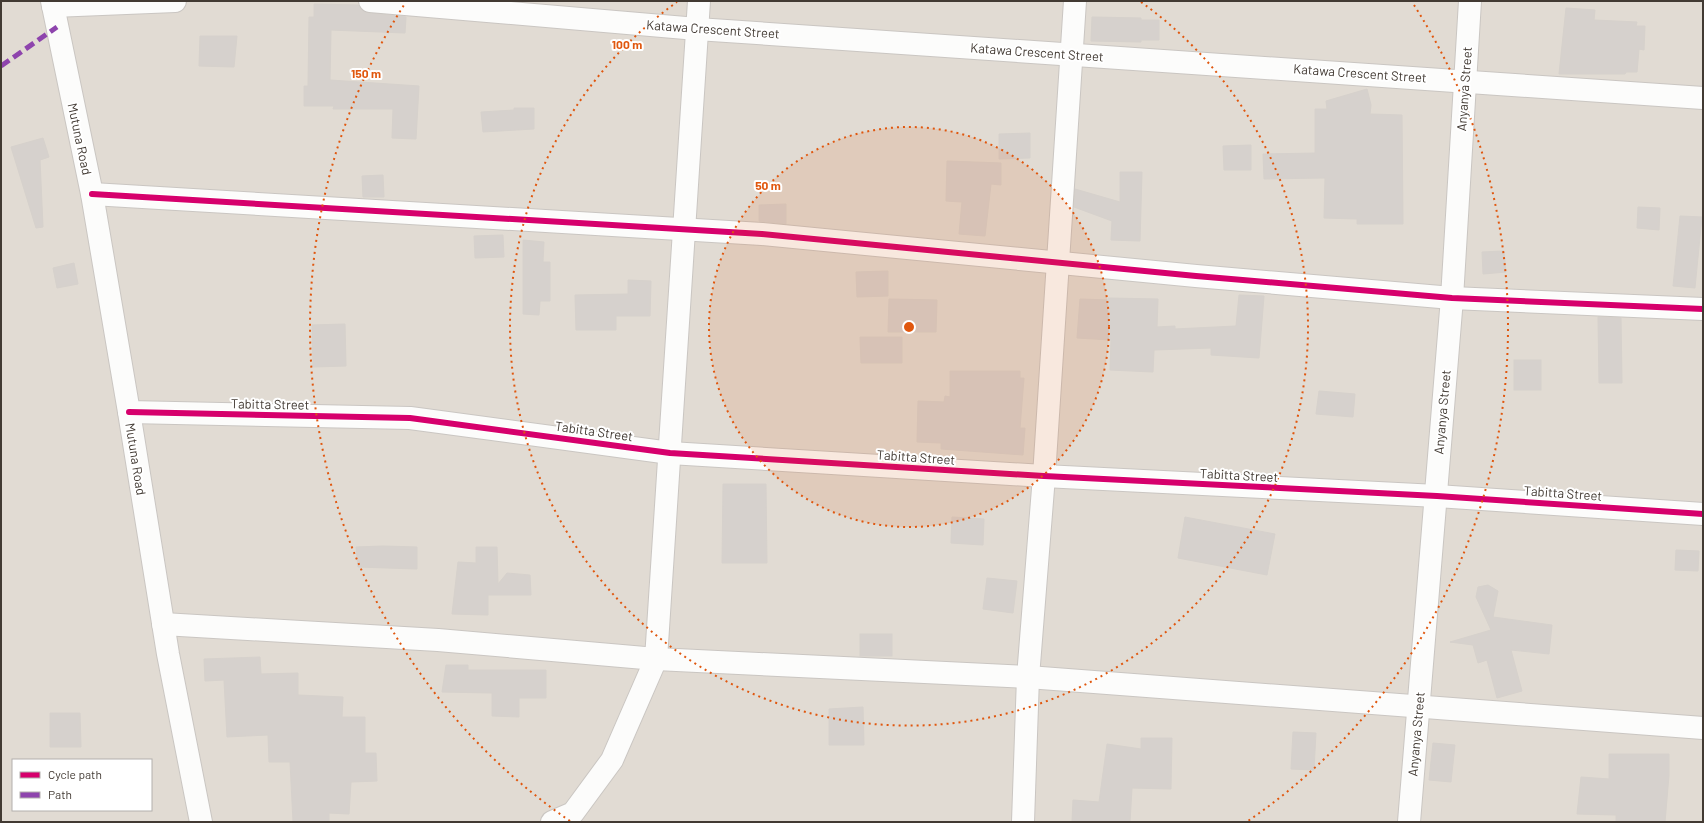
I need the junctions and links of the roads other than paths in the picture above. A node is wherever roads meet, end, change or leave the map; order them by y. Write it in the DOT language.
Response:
graph roads {
  1 [pos="175,1"];
  2 [pos="370,1"];
  3 [pos="699,1"];
  4 [pos="1075,1"];
  5 [pos="1470,1"];
  6 [pos="53,3"];
  7 [pos="697,29"];
  8 [pos="1072,55"];
  9 [pos="1464,81"];
  10 [pos="1703,98"];
  11 [pos="92,194"];
  12 [pos="685,229"];
  13 [pos="1057,262"];
  14 [pos="1452,298"];
  15 [pos="1703,309"];
  16 [pos="129,412"];
  17 [pos="670,453"];
  18 [pos="1044,476"];
  19 [pos="1437,496"];
  20 [pos="1703,514"];
  21 [pos="163,624"];
  22 [pos="656,659"];
  23 [pos="1028,677"];
  24 [pos="1419,706"];
  25 [pos="1703,728"];
  26 [pos="201,822"];
  27 [pos="552,822"];
  28 [pos="1023,822"];
  29 [pos="1409,822"];
  1 -- 6 [label="street"];
  2 -- 7 [label="street, Katawa Crescent Street"];
  3 -- 7 [label="street"];
  4 -- 8 [label="street"];
  5 -- 9 [label="street, Anyanya Street"];
  6 -- 11 [label="street, Mutuna Road"];
  7 -- 8 [label="street, Katawa Crescent Street"];
  7 -- 12 [label="street"];
  8 -- 9 [label="street, Katawa Crescent Street"];
  8 -- 13 [label="street"];
  9 -- 10 [label="street, Katawa Crescent Street"];
  9 -- 14 [label="street, Anyanya Street"];
  11 -- 12 [label="street"];
  11 -- 16 [label="street, Mutuna Road"];
  12 -- 13 [label="street"];
  12 -- 17 [label="street"];
  13 -- 14 [label="street"];
  13 -- 18 [label="street"];
  14 -- 15 [label="street"];
  14 -- 19 [label="street, Anyanya Street"];
  16 -- 17 [label="street, Tabitta Street"];
  16 -- 21 [label="street, Mutuna Road"];
  17 -- 18 [label="street, Tabitta Street"];
  17 -- 22 [label="street"];
  18 -- 19 [label="street, Tabitta Street"];
  18 -- 23 [label="street"];
  19 -- 20 [label="street, Tabitta Street"];
  19 -- 24 [label="street, Anyanya Street"];
  21 -- 22 [label="street"];
  21 -- 26 [label="street, Mutuna Road"];
  22 -- 23 [label="street"];
  22 -- 27 [label="street"];
  23 -- 24 [label="street"];
  23 -- 28 [label="street"];
  24 -- 25 [label="street"];
  24 -- 29 [label="street, Anyanya Street"];
}
